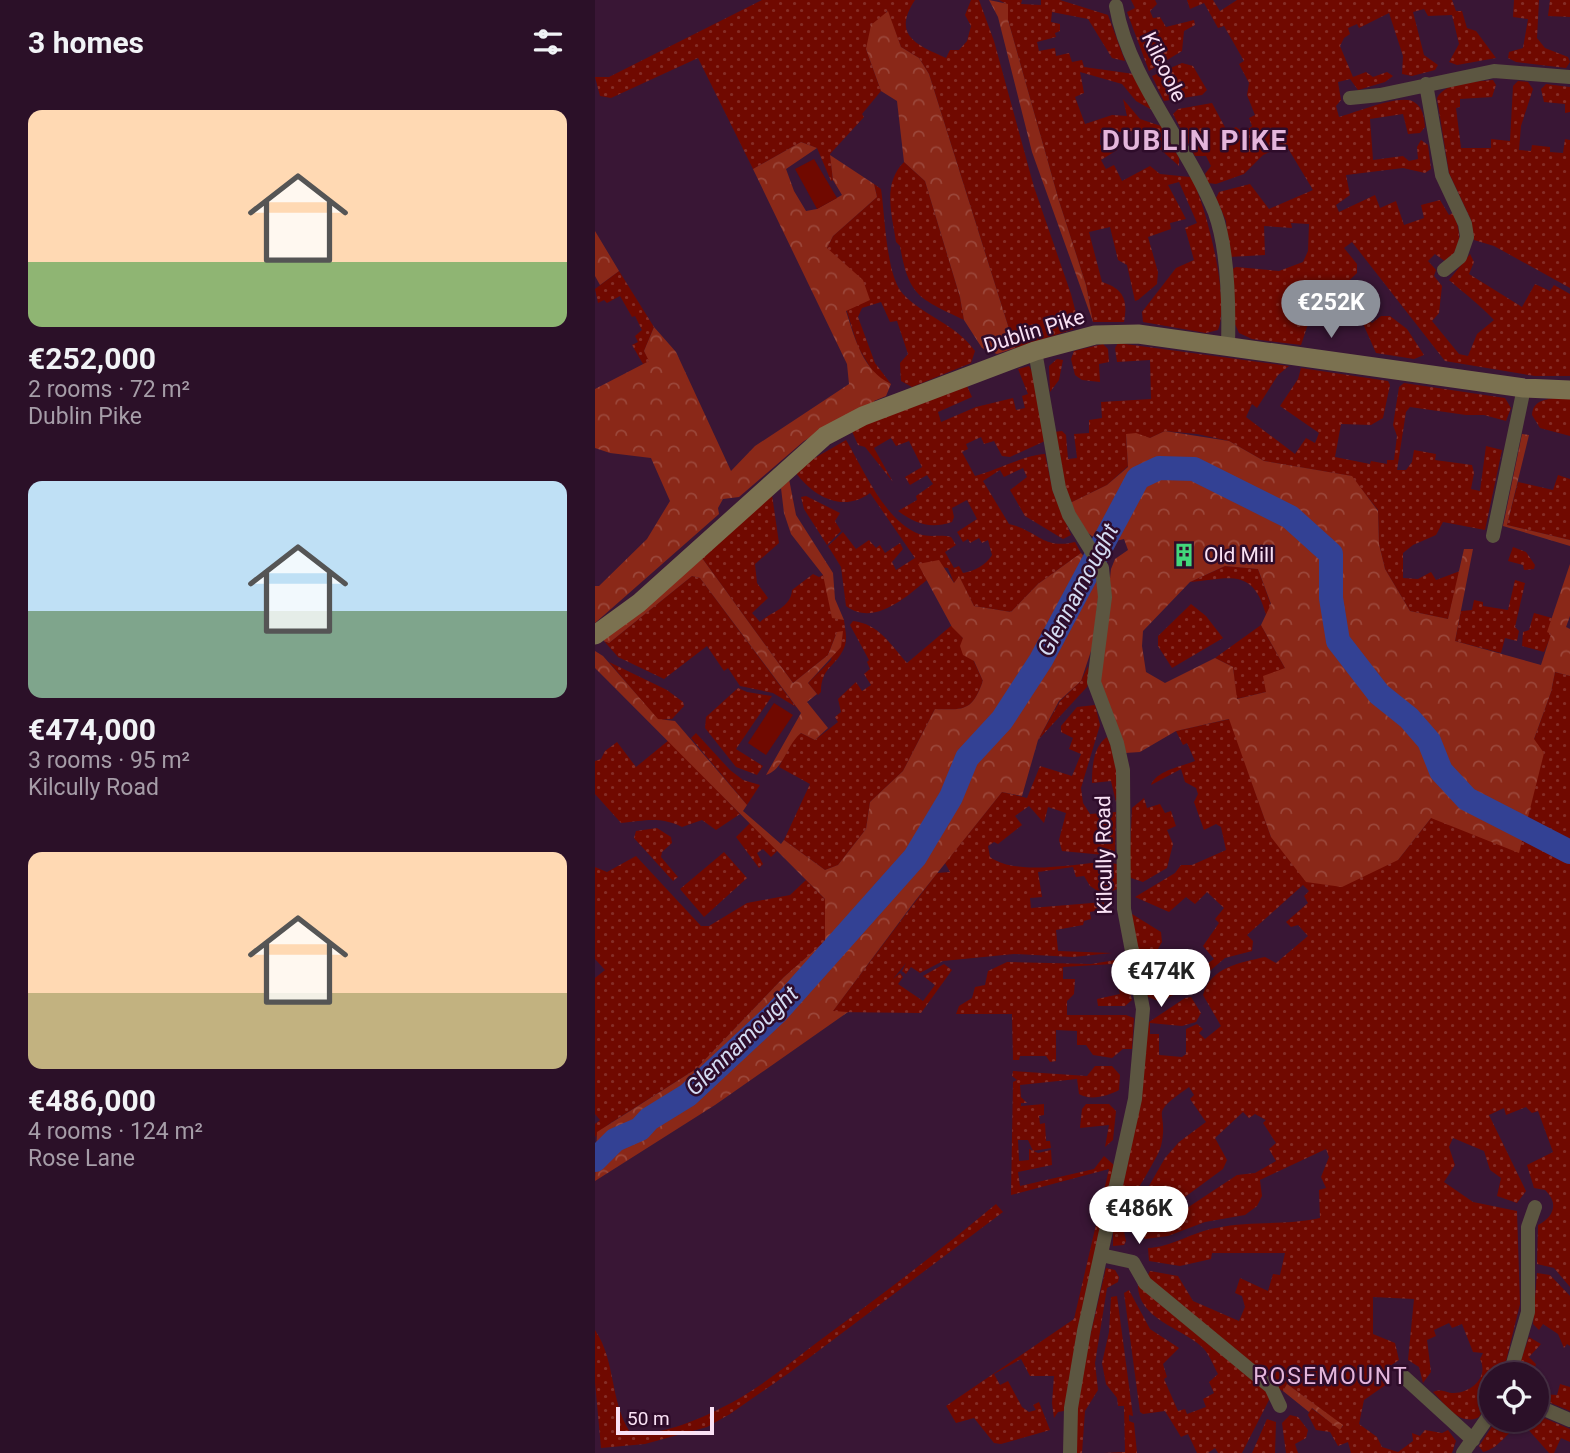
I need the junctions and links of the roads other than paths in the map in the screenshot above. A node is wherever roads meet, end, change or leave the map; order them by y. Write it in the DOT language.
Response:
graph roads {
  1 [pos="1116,6"];
  2 [pos="1570,77"];
  3 [pos="1426,84"];
  4 [pos="1350,98"];
  5 [pos="1444,270"];
  6 [pos="1228,346"];
  7 [pos="1035,351"];
  8 [pos="1524,388"];
  9 [pos="1570,390"];
  10 [pos="1493,536"];
  11 [pos="595,635"];
  12 [pos="1535,1207"];
  13 [pos="1101,1255"];
  14 [pos="1513,1362"];
  15 [pos="1404,1377"];
  16 [pos="1280,1406"];
  17 [pos="1549,1411"];
  18 [pos="1570,1420"];
  19 [pos="1479,1431"];
  20 [pos="1473,1440"];
  21 [pos="1070,1453"];
  22 [pos="1462,1453"];
  1 -- 6 [label="street, Kilcoole"];
  2 -- 3 [label="street"];
  3 -- 4 [label="street"];
  3 -- 5 [label="street"];
  6 -- 7 [label="street, Dublin Pike"];
  6 -- 8 [label="street, Dublin Pike"];
  7 -- 11 [label="street, Dublin Pike"];
  7 -- 13 [label="street, Kilcully Road"];
  8 -- 9 [label="street, Dublin Pike"];
  8 -- 10 [label="street"];
  12 -- 14 [label="street"];
  13 -- 16 [label="street"];
  13 -- 21 [label="street, Kilcully Road"];
  15 -- 20 [label="street"];
  17 -- 18 [label="street"];
  19 -- 20 [label="street"];
  20 -- 22 [label="street"];
}
